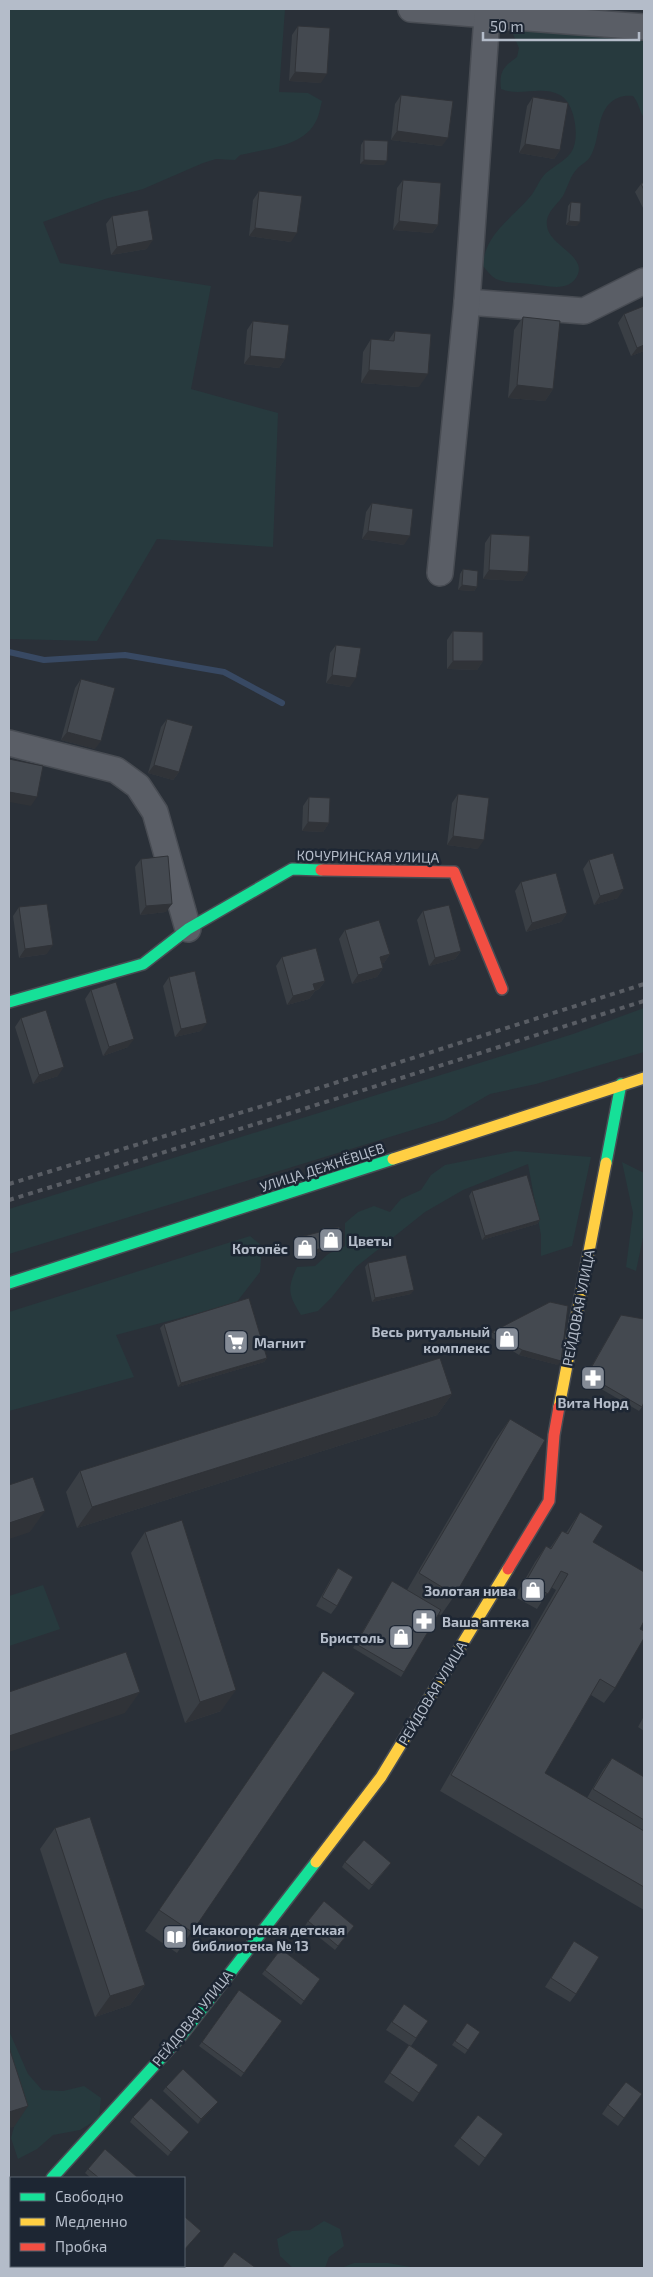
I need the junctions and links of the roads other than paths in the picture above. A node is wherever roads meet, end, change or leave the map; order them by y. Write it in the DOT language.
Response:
graph roads {
  1 [pos="412,9"];
  2 [pos="487,16"];
  3 [pos="644,27"];
  4 [pos="644,282"];
  5 [pos="467,302"];
  6 [pos="440,573"];
  7 [pos="9,743"];
  8 [pos="188,929"];
  9 [pos="502,989"];
  10 [pos="9,1002"];
  11 [pos="644,1078"];
  12 [pos="621,1084"];
  13 [pos="9,1283"];
  14 [pos="53,2177"];
  1 -- 2 [label="street"];
  2 -- 3 [label="street"];
  2 -- 5 [label="street"];
  4 -- 5 [label="street"];
  5 -- 6 [label="street"];
  7 -- 8 [label="street"];
  8 -- 9 [label="street, КОЧУРИНСКАЯ УЛИЦА"];
  8 -- 10 [label="street, КОЧУРИНСКАЯ УЛИЦА"];
  11 -- 12 [label="street, УЛИЦА ДЕЖНЁВЦЕВ"];
  12 -- 13 [label="street, УЛИЦА ДЕЖНЁВЦЕВ"];
  12 -- 14 [label="street, РЕЙДОВАЯ УЛИЦА"];
}
